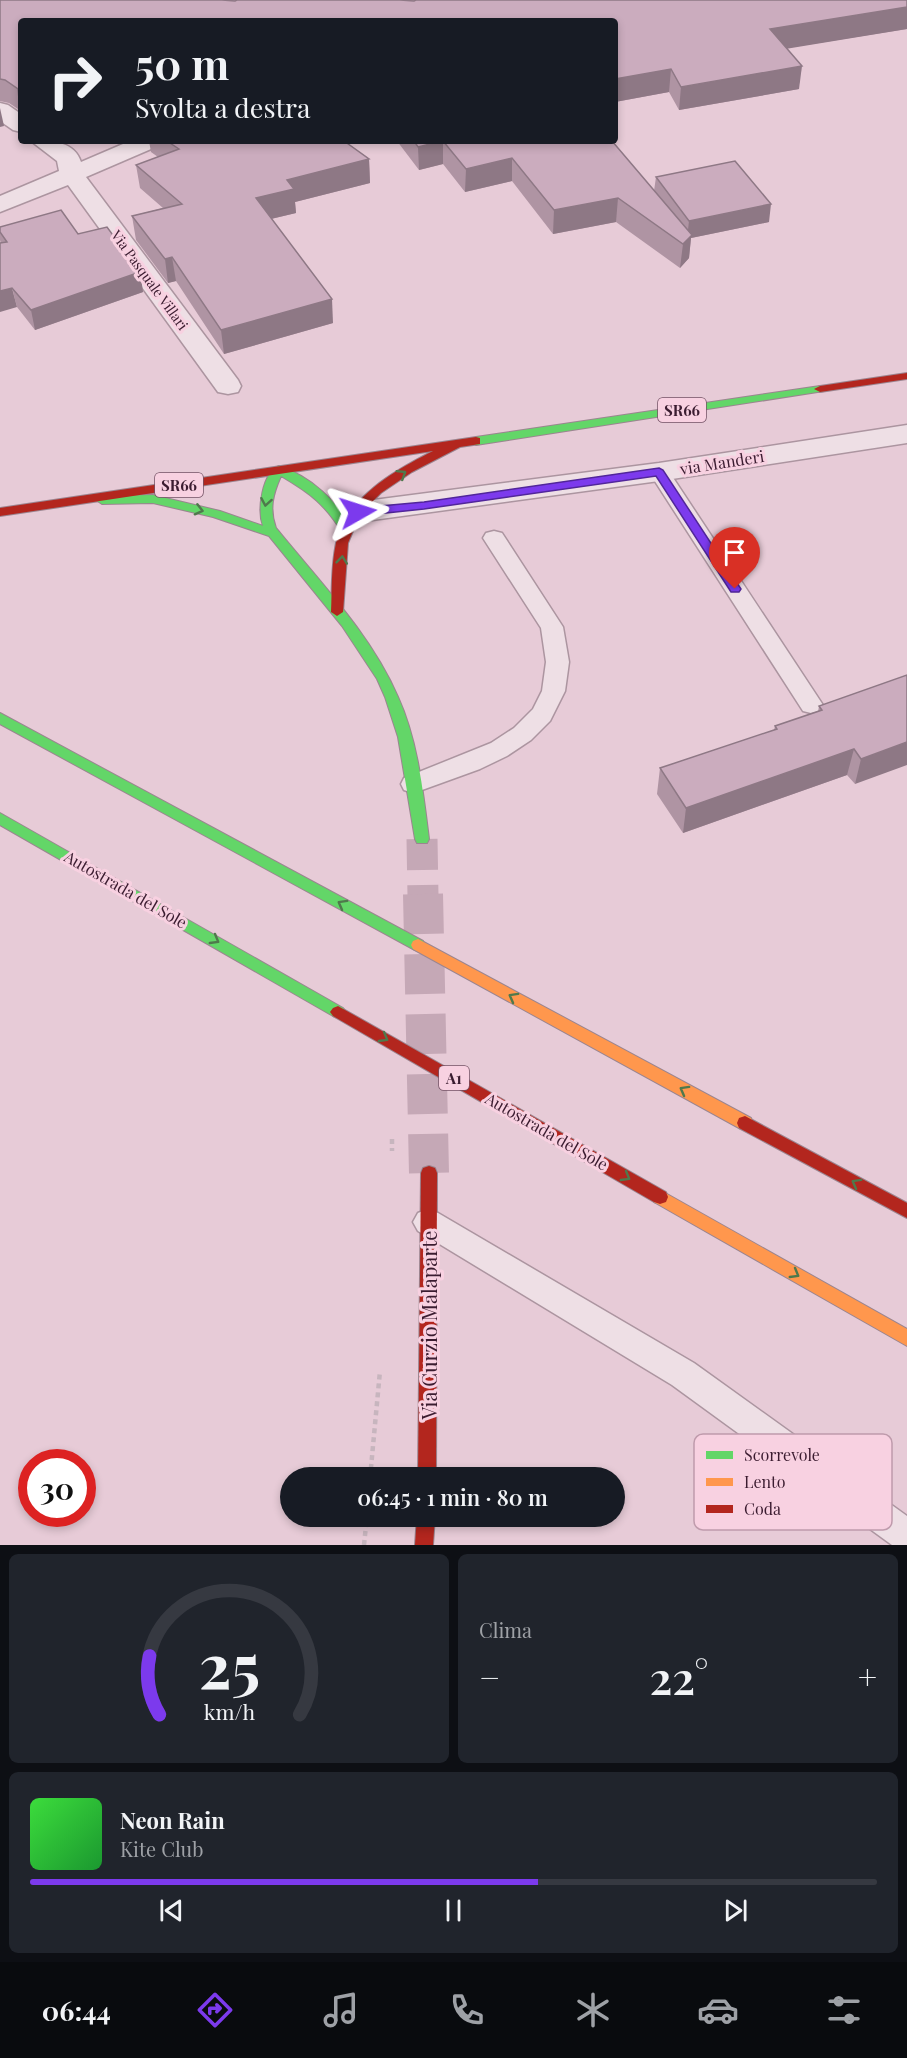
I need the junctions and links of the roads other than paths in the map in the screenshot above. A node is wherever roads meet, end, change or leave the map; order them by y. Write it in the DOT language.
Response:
graph roads {
  1 [pos="0,110"];
  2 [pos="18,123"];
  3 [pos="47,144"];
  4 [pos="143,144"];
  5 [pos="72,174"];
  6 [pos="0,205"];
  7 [pos="907,376"];
  8 [pos="228,386"];
  9 [pos="907,434"];
  10 [pos="457,444"];
  11 [pos="279,470"];
  12 [pos="659,472"];
  13 [pos="79,500"];
  14 [pos="0,512"];
  15 [pos="352,521"];
  16 [pos="274,534"];
  17 [pos="494,538"];
  18 [pos="337,612"];
  19 [pos="811,705"];
  20 [pos="0,718"];
  21 [pos="413,784"];
  22 [pos="0,818"];
  23 [pos="422,839"];
  24 [pos="429,1173"];
  25 [pos="907,1211"];
  26 [pos="428,1222"];
  27 [pos="907,1338"];
  28 [pos="766,1434"];
  29 [pos="428,1467"];
  30 [pos="892,1525"];
  31 [pos="425,1527"];
  32 [pos="907,1536"];
  33 [pos="424,1545"];
  1 -- 2 [label="street"];
  3 -- 5 [label="street, Via Pasquale Villari"];
  4 -- 5 [label="street"];
  5 -- 6 [label="street"];
  5 -- 8 [label="street, Via Pasquale Villari"];
  7 -- 10 [label="main road, SR66"];
  9 -- 12 [label="street, via Manderi"];
  10 -- 11 [label="main road, SR66"];
  15 -- 10 [label="main road, one-way"];
  11 -- 13 [label="main road, SR66"];
  11 -- 15 [label="main road"];
  11 -- 16 [label="main road, one-way"];
  12 -- 15 [label="street, via Manderi"];
  12 -- 19 [label="lane"];
  13 -- 14 [label="main road, SR66"];
  13 -- 16 [label="main road, one-way"];
  18 -- 15 [label="main road, one-way"];
  16 -- 18 [label="main road"];
  17 -- 21 [label="lane"];
  18 -- 21 [label="main road"];
  25 -- 20 [label="main road, one-way"];
  21 -- 23 [label="main road"];
  22 -- 27 [label="main road, Autostrada del Sole / A1, one-way"];
  24 -- 26 [label="main road, Via Curzio Malaparte"];
  26 -- 28 [label="lane"];
  26 -- 29 [label="main road, Via Curzio Malaparte"];
  30 -- 32 [label="lane"];
  31 -- 33 [label="main road"];
}
